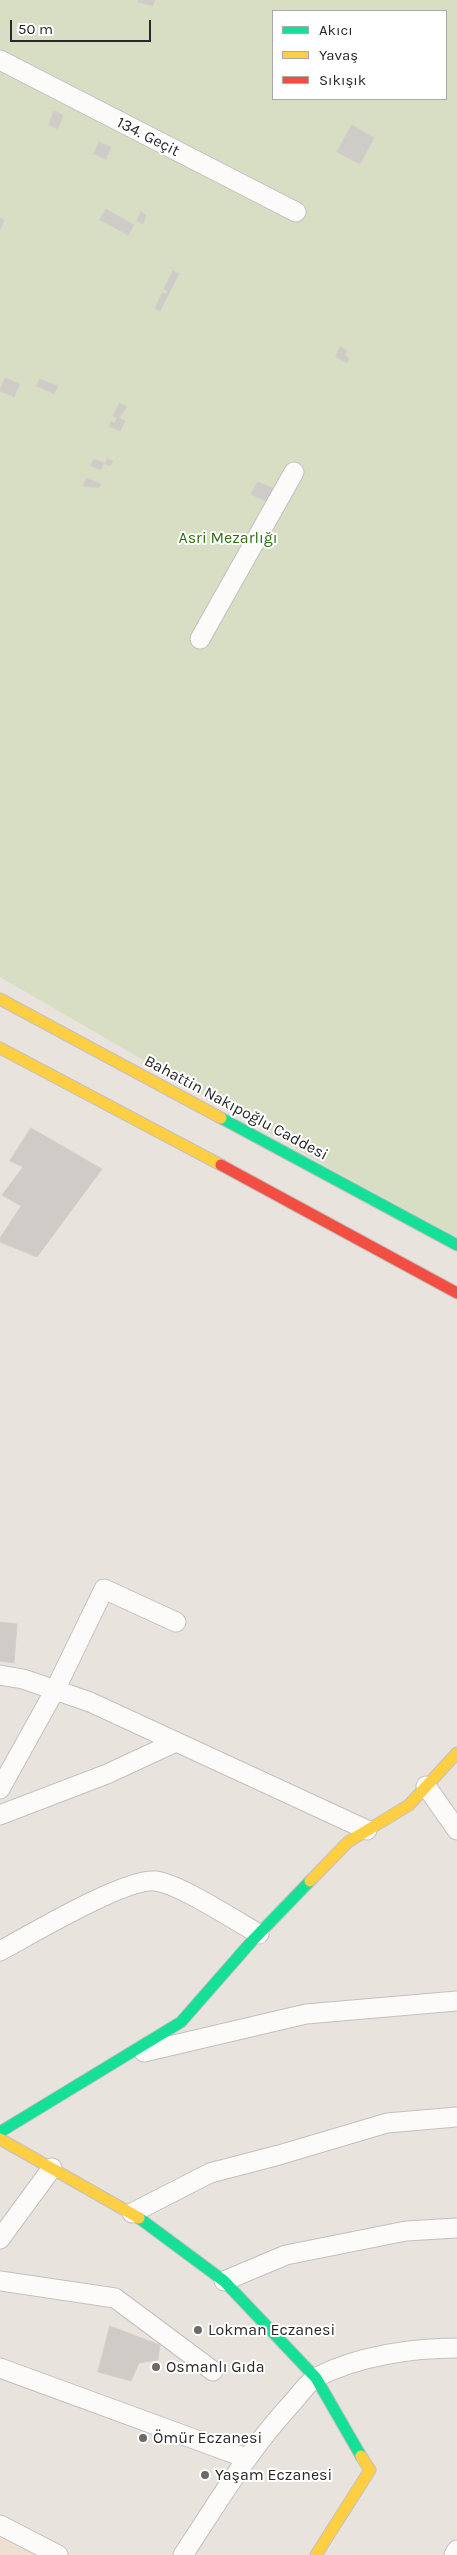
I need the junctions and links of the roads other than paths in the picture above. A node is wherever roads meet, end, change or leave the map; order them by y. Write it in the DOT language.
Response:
graph roads {
  1 [pos="0,60"];
  2 [pos="296,212"];
  3 [pos="294,472"];
  4 [pos="200,639"];
  5 [pos="0,999"];
  6 [pos="0,1048"];
  7 [pos="457,1245"];
  8 [pos="457,1293"];
  9 [pos="176,1622"];
  10 [pos="0,1675"];
  11 [pos="55,1690"];
  12 [pos="176,1742"];
  13 [pos="457,1753"];
  14 [pos="426,1786"];
  15 [pos="0,1789"];
  16 [pos="0,1815"];
  17 [pos="367,1830"];
  18 [pos="457,1830"];
  19 [pos="259,1934"];
  20 [pos="0,1951"];
  21 [pos="457,2001"];
  22 [pos="125,2056"];
  23 [pos="457,2117"];
  24 [pos="0,2132"];
  25 [pos="0,2139"];
  26 [pos="52,2168"];
  27 [pos="132,2213"];
  28 [pos="457,2228"];
  29 [pos="0,2239"];
  30 [pos="0,2281"];
  31 [pos="224,2281"];
  32 [pos="457,2348"];
  33 [pos="0,2368"];
  34 [pos="213,2371"];
  35 [pos="316,2378"];
  36 [pos="246,2458"];
  37 [pos="0,2525"];
  38 [pos="457,2550"];
  39 [pos="58,2555"];
  40 [pos="183,2555"];
  41 [pos="316,2555"];
  42 [pos="454,2555"];
  1 -- 2 [label="street, 134. Geçit"];
  3 -- 4 [label="street"];
  5 -- 7 [label="street, Bahattin Nakıpoğlu Caddesi"];
  6 -- 8 [label="street"];
  9 -- 11 [label="street"];
  10 -- 11 [label="street"];
  11 -- 12 [label="street"];
  11 -- 15 [label="street"];
  12 -- 16 [label="street"];
  12 -- 17 [label="street"];
  13 -- 14 [label="street"];
  14 -- 17 [label="street"];
  14 -- 18 [label="street"];
  17 -- 19 [label="street"];
  19 -- 20 [label="street"];
  19 -- 22 [label="street"];
  21 -- 22 [label="street"];
  22 -- 24 [label="street"];
  23 -- 27 [label="street"];
  25 -- 26 [label="street"];
  26 -- 27 [label="street"];
  26 -- 29 [label="street"];
  27 -- 31 [label="street"];
  28 -- 31 [label="street"];
  30 -- 34 [label="street"];
  31 -- 35 [label="street"];
  32 -- 35 [label="street"];
  33 -- 36 [label="street"];
  35 -- 36 [label="street"];
  35 -- 41 [label="street"];
  36 -- 40 [label="street"];
  37 -- 39 [label="street"];
  38 -- 42 [label="street"];
}
